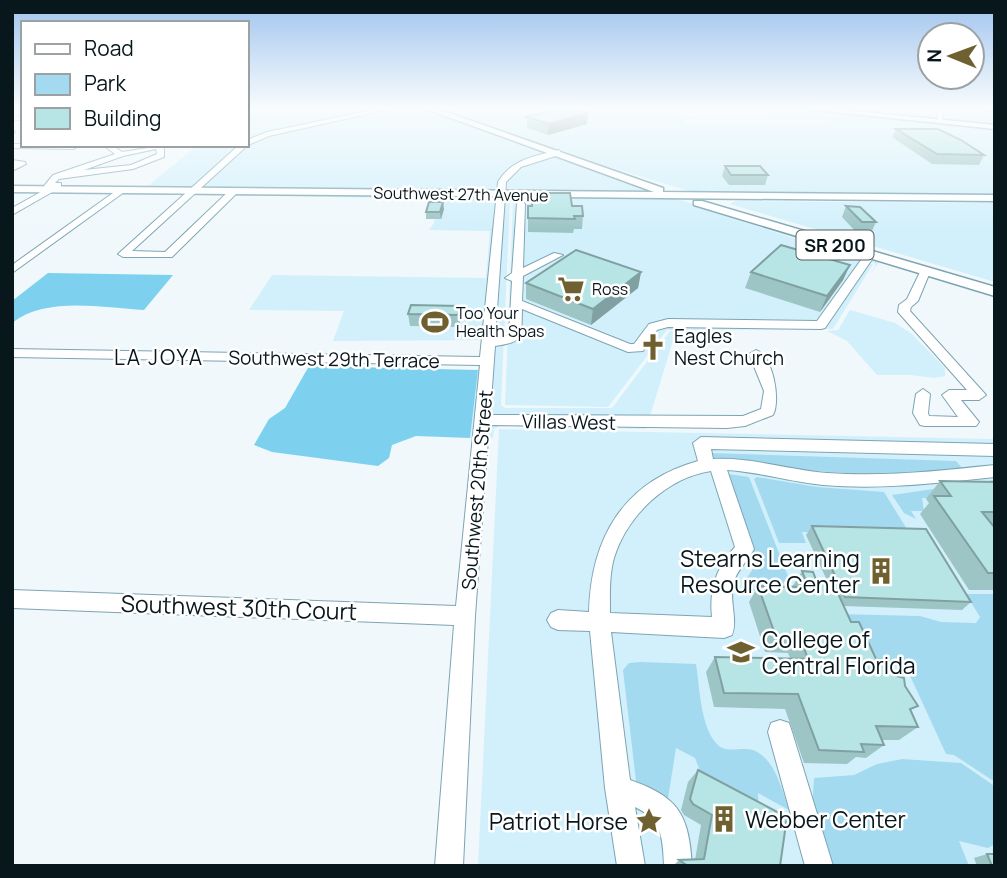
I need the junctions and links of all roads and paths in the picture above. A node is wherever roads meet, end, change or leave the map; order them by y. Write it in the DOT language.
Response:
graph roads {
  1 [pos="111,148"];
  2 [pos="151,148"];
  3 [pos="161,148"];
  4 [pos="242,148"];
  5 [pos="543,148"];
  6 [pos="543,148"];
  7 [pos="557,153"];
  8 [pos="121,154"];
  9 [pos="12,162"];
  10 [pos="12,169"];
  11 [pos="63,177"];
  12 [pos="50,185"];
  13 [pos="12,189"];
  14 [pos="123,190"];
  15 [pos="194,191"];
  16 [pos="234,191"];
  17 [pos="500,194"];
  18 [pos="676,196"];
  19 [pos="691,196"];
  20 [pos="995,198"];
  21 [pos="521,204"];
  22 [pos="12,212"];
  23 [pos="558,255"];
  24 [pos="870,255"];
  25 [pos="12,270"];
  26 [pos="925,272"];
  27 [pos="518,276"];
  28 [pos="494,278"];
  29 [pos="995,291"];
  30 [pos="518,303"];
  31 [pos="490,343"];
  32 [pos="12,353"];
  33 [pos="756,354"];
  34 [pos="488,361"];
  35 [pos="923,394"];
  36 [pos="483,420"];
  37 [pos="995,450"];
  38 [pos="712,465"];
  39 [pos="995,471"];
  40 [pos="12,599"];
  41 [pos="466,616"];
  42 [pos="558,620"];
  43 [pos="599,622"];
  44 [pos="780,732"];
  45 [pos="618,788"];
  46 [pos="449,866"];
  47 [pos="631,866"];
  48 [pos="678,866"];
  49 [pos="819,866"];
  1 -- 8 [label="street"];
  2 -- 8 [label="street"];
  3 -- 11 [label="street"];
  4 -- 15 [label="street"];
  5 -- 7 [label="main road, SR 200"];
  6 -- 7 [label="main road, SR 200"];
  7 -- 17 [label="street, Southwest 20th Street"];
  7 -- 18 [label="main road, SR 200"];
  7 -- 19 [label="main road, SR 200"];
  8 -- 11 [label="street"];
  9 -- 10 [label="street"];
  11 -- 12 [label="street"];
  12 -- 13 [label="main road, Southwest 27th Avenue"];
  12 -- 14 [label="main road, Southwest 27th Avenue"];
  12 -- 22 [label="street"];
  14 -- 15 [label="main road, Southwest 27th Avenue"];
  14 -- 25 [label="street"];
  15 -- 16 [label="main road, Southwest 27th Avenue"];
  15 -- 16 [label="street"];
  16 -- 17 [label="main road, Southwest 27th Avenue"];
  17 -- 18 [label="main road, Southwest 27th Avenue"];
  17 -- 28 [label="street, Southwest 20th Street"];
  18 -- 19 [label="main road, Southwest 27th Avenue"];
  18 -- 24 [label="main road, SR 200"];
  19 -- 20 [label="main road, Southwest 27th Avenue"];
  19 -- 29 [label="main road, SR 200"];
  21 -- 27 [label="street"];
  23 -- 27 [label="street"];
  24 -- 26 [label="main road, SR 200"];
  24 -- 30 [label="street"];
  26 -- 29 [label="main road, SR 200"];
  26 -- 35 [label="street"];
  27 -- 28 [label="street"];
  27 -- 30 [label="street"];
  28 -- 31 [label="street, Southwest 20th Street"];
  30 -- 31 [label="street"];
  31 -- 34 [label="street, Southwest 20th Street"];
  32 -- 34 [label="street, Southwest 29th Terrace"];
  33 -- 36 [label="street, Villas West"];
  34 -- 36 [label="street, Southwest 20th Street"];
  36 -- 41 [label="street, Southwest 20th Street"];
  37 -- 38 [label="street"];
  38 -- 39 [label="street"];
  38 -- 43 [label="street"];
  38 -- 43 [label="street"];
  40 -- 41 [label="street, Southwest 30th Court"];
  41 -- 46 [label="street, Southwest 20th Street"];
  42 -- 43 [label="street"];
  43 -- 45 [label="street"];
  44 -- 49 [label="street"];
  45 -- 47 [label="street"];
  45 -- 48 [label="street"];
}
